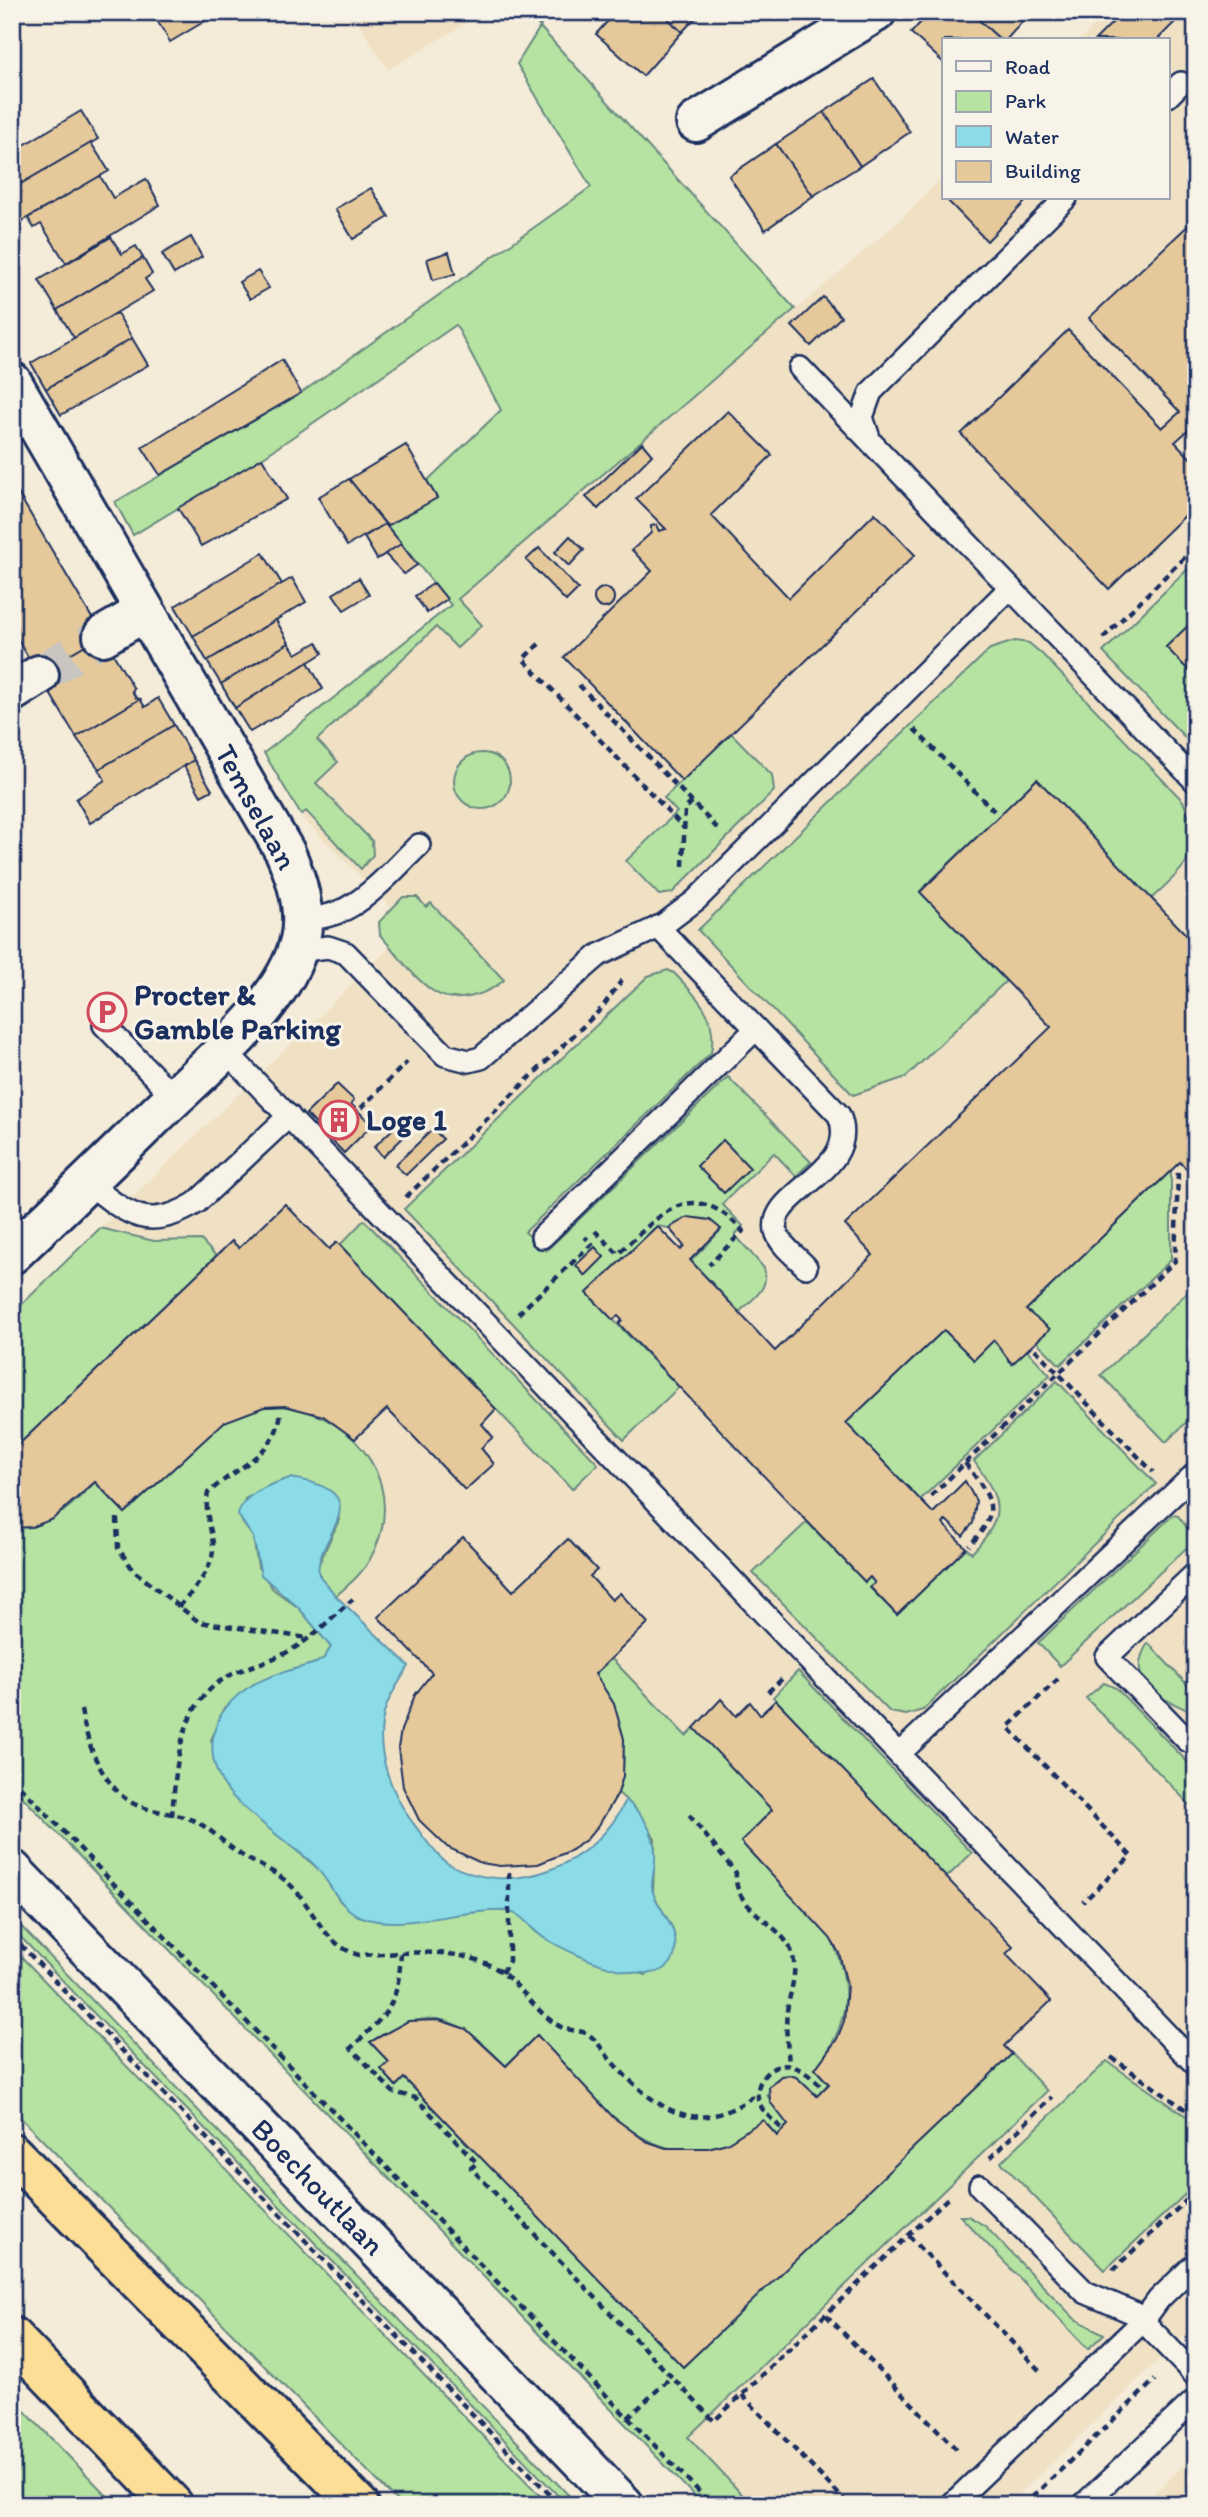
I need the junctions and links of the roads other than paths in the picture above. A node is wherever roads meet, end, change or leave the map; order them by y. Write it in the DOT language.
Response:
graph roads {
  1 [pos="876,12"];
  2 [pos="696,122"];
  3 [pos="1064,200"];
  4 [pos="800,368"];
  5 [pos="12,382"];
  6 [pos="872,443"];
  7 [pos="1010,589"];
  8 [pos="144,612"];
  9 [pos="103,636"];
  10 [pos="1196,782"];
  11 [pos="419,845"];
  12 [pos="649,931"];
  13 [pos="299,934"];
  14 [pos="104,1025"];
  15 [pos="756,1029"];
  16 [pos="224,1049"];
  17 [pos="174,1097"];
  18 [pos="289,1116"];
  19 [pos="87,1182"];
  20 [pos="542,1237"];
  21 [pos="12,1254"];
  22 [pos="806,1267"];
  23 [pos="1196,1473"];
  24 [pos="1196,1573"];
  25 [pos="1196,1745"];
  26 [pos="900,1753"];
  27 [pos="12,1870"];
  28 [pos="1196,2065"];
  29 [pos="12,2152"];
  30 [pos="973,2180"];
  31 [pos="1196,2263"];
  32 [pos="1143,2321"];
  33 [pos="12,2337"];
  34 [pos="1196,2376"];
  35 [pos="1196,2399"];
  36 [pos="82,2410"];
  37 [pos="173,2505"];
  38 [pos="199,2505"];
  39 [pos="359,2505"];
  40 [pos="624,2505"];
  41 [pos="951,2505"];
  42 [pos="1083,2505"];
  1 -- 2 [label="street"];
  3 -- 6 [label="lane"];
  4 -- 6 [label="lane"];
  5 -- 8 [label="street, Temselaan"];
  6 -- 7 [label="lane"];
  7 -- 10 [label="lane"];
  7 -- 12 [label="lane"];
  8 -- 9 [label="street"];
  8 -- 13 [label="street, Temselaan"];
  11 -- 13 [label="lane"];
  12 -- 13 [label="lane"];
  12 -- 15 [label="lane"];
  13 -- 16 [label="street"];
  14 -- 17 [label="lane"];
  15 -- 20 [label="lane"];
  15 -- 22 [label="lane"];
  16 -- 17 [label="street"];
  16 -- 18 [label="lane"];
  17 -- 19 [label="street"];
  18 -- 19 [label="lane"];
  18 -- 26 [label="lane"];
  19 -- 21 [label="street"];
  23 -- 26 [label="lane"];
  24 -- 25 [label="lane"];
  26 -- 28 [label="lane"];
  27 -- 40 [label="street, Boechoutlaan"];
  29 -- 39 [label="highway"];
  30 -- 32 [label="lane"];
  31 -- 32 [label="lane"];
  32 -- 34 [label="lane"];
  32 -- 41 [label="lane"];
  33 -- 36 [label="highway"];
  35 -- 42 [label="lane"];
  36 -- 37 [label="highway"];
  36 -- 38 [label="highway"];
}
